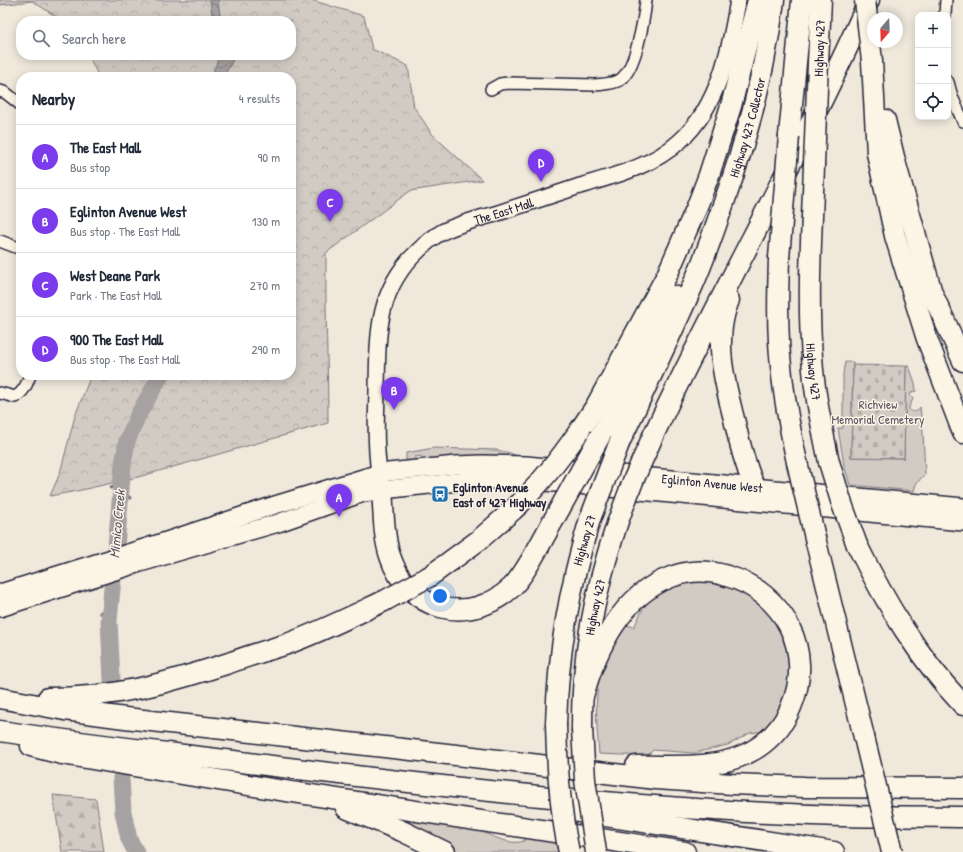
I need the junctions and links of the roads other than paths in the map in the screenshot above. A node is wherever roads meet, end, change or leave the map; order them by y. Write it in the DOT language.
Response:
graph roads {
  1 [pos="646,0"];
  2 [pos="738,0"];
  3 [pos="758,0"];
  4 [pos="774,0"];
  5 [pos="802,0"];
  6 [pos="821,0"];
  7 [pos="865,0"];
  8 [pos="869,0"];
  9 [pos="946,0"];
  10 [pos="945,12"];
  11 [pos="872,61"];
  12 [pos="949,84"];
  13 [pos="491,89"];
  14 [pos="0,91"];
  15 [pos="16,101"];
  16 [pos="963,121"];
  17 [pos="758,227"];
  18 [pos="0,240"];
  19 [pos="16,247"];
  20 [pos="707,251"];
  21 [pos="963,361"];
  22 [pos="28,380"];
  23 [pos="0,393"];
  24 [pos="963,433"];
  25 [pos="381,481"];
  26 [pos="754,486"];
  27 [pos="963,507"];
  28 [pos="963,522"];
  29 [pos="86,574"];
  30 [pos="0,593"];
  31 [pos="0,608"];
  32 [pos="583,696"];
  33 [pos="0,698"];
  34 [pos="963,705"];
  35 [pos="0,731"];
  36 [pos="0,738"];
  37 [pos="544,766"];
  38 [pos="414,784"];
  39 [pos="266,788"];
  40 [pos="963,788"];
  41 [pos="963,817"];
  42 [pos="445,852"];
  43 [pos="569,852"];
  44 [pos="596,852"];
  45 [pos="685,852"];
  46 [pos="834,852"];
  47 [pos="892,852"];
  1 -- 13 [label="street"];
  2 -- 25 [label="main road, The East Mall"];
  3 -- 33 [label="highway, bridge"];
  4 -- 20 [label="highway, Highway 427 Collector"];
  5 -- 47 [label="highway, bridge"];
  6 -- 34 [label="highway, Highway 427, bridge"];
  7 -- 11 [label="highway, bridge"];
  8 -- 17 [label="highway"];
  9 -- 10 [label="street"];
  11 -- 21 [label="highway"];
  11 -- 24 [label="highway"];
  12 -- 16 [label="street"];
  14 -- 15 [label="street"];
  17 -- 26 [label="highway"];
  17 -- 32 [label="highway, Highway 427, bridge"];
  18 -- 19 [label="street"];
  20 -- 25 [label="highway, bridge"];
  20 -- 43 [label="highway, Highway 27, bridge"];
  22 -- 23 [label="street"];
  25 -- 26 [label="main road, Eglinton Avenue West"];
  25 -- 28 [label="main road, Eglinton Avenue West"];
  25 -- 29 [label="main road, Eglinton Avenue West"];
  26 -- 27 [label="main road, Eglinton Avenue West"];
  29 -- 30 [label="main road, Eglinton Avenue West"];
  29 -- 31 [label="main road, Eglinton Avenue West"];
  32 -- 37 [label="highway"];
  32 -- 44 [label="highway, Highway 427, bridge"];
  33 -- 37 [label="highway"];
  35 -- 38 [label="highway"];
  36 -- 39 [label="highway"];
  37 -- 40 [label="highway"];
  38 -- 41 [label="highway"];
  38 -- 46 [label="highway"];
  39 -- 42 [label="highway"];
  39 -- 45 [label="highway"];
}
